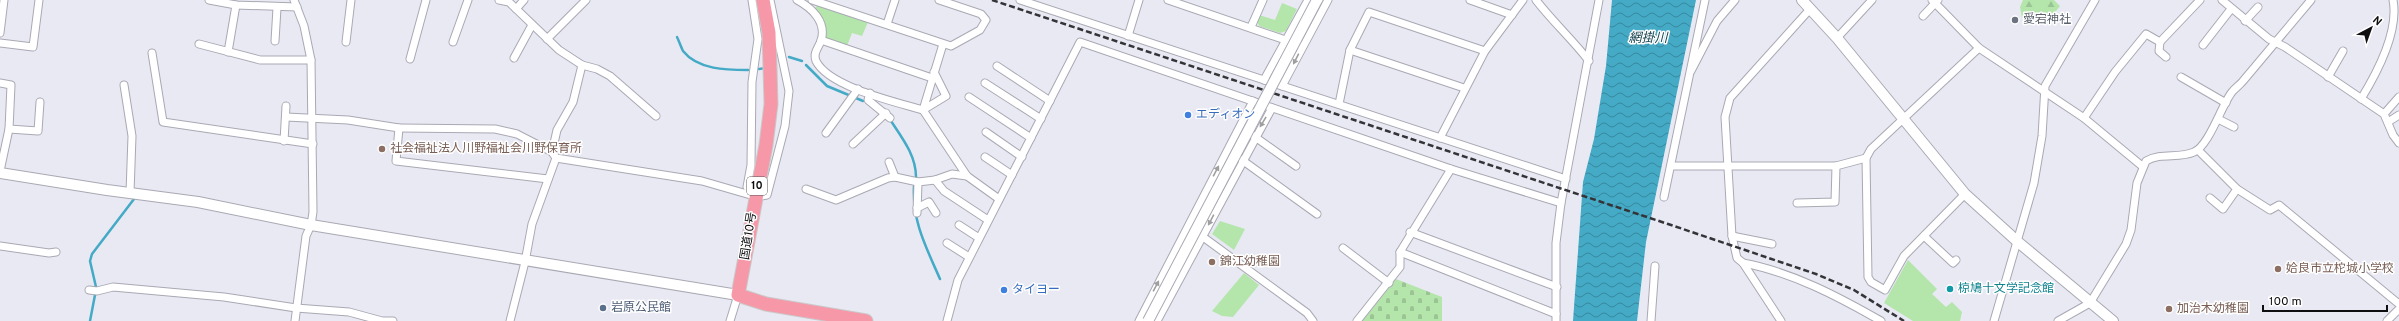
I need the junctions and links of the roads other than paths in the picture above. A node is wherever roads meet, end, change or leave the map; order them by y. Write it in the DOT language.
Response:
graph roads {
  1 [pos="4,0"];
  2 [pos="39,0"];
  3 [pos="209,0"];
  4 [pos="294,0"];
  5 [pos="351,0"];
  6 [pos="426,0"];
  7 [pos="468,0"];
  8 [pos="499,0"];
  9 [pos="524,0"];
  10 [pos="586,0"];
  11 [pos="752,0"];
  12 [pos="763,0"];
  13 [pos="770,0"];
  14 [pos="797,0"];
  15 [pos="812,0"];
  16 [pos="895,0"];
  17 [pos="940,0"];
  18 [pos="1020,0"];
  19 [pos="1139,0"];
  20 [pos="1168,0"];
  21 [pos="1263,0"];
  22 [pos="1308,0"];
  23 [pos="1317,0"];
  24 [pos="1328,0"];
  25 [pos="1470,0"];
  26 [pos="1523,0"];
  27 [pos="1536,0"];
  28 [pos="1599,0"];
  29 [pos="1705,0"];
  30 [pos="1735,0"];
  31 [pos="1802,0"];
  32 [pos="1872,0"];
  33 [pos="2095,0"];
  34 [pos="2200,0"];
  35 [pos="2222,0"];
  36 [pos="2311,0"];
  37 [pos="2393,0"];
  38 [pos="509,1"];
  39 [pos="1935,1"];
  40 [pos="236,5"];
  41 [pos="297,7"];
  42 [pos="2258,7"];
  43 [pos="277,8"];
  44 [pos="1811,8"];
  45 [pos="516,9"];
  46 [pos="2231,9"];
  47 [pos="1512,15"];
  48 [pos="1923,16"];
  49 [pos="2245,21"];
  50 [pos="887,24"];
  51 [pos="532,25"];
  52 [pos="1251,27"];
  53 [pos="0,34"];
  54 [pos="1128,36"];
  55 [pos="1837,38"];
  56 [pos="547,39"];
  57 [pos="1288,39"];
  58 [pos="821,40"];
  59 [pos="275,41"];
  60 [pos="346,42"];
  61 [pos="453,42"];
  62 [pos="2160,42"];
  63 [pos="2276,42"];
  64 [pos="0,43"];
  65 [pos="199,44"];
  66 [pos="943,44"];
  67 [pos="2203,45"];
  68 [pos="1303,46"];
  69 [pos="1979,48"];
  70 [pos="1350,50"];
  71 [pos="2343,50"];
  72 [pos="1485,51"];
  73 [pos="228,52"];
  74 [pos="152,53"];
  75 [pos="2166,57"];
  76 [pos="514,58"];
  77 [pos="410,59"];
  78 [pos="311,60"];
  79 [pos="1589,61"];
  80 [pos="582,65"];
  81 [pos="997,66"];
  82 [pos="933,75"];
  83 [pos="2181,77"];
  84 [pos="2328,77"];
  85 [pos="1264,80"];
  86 [pos="1687,80"];
  87 [pos="0,83"];
  88 [pos="985,83"];
  89 [pos="124,85"];
  90 [pos="1282,86"];
  91 [pos="1464,88"];
  92 [pos="858,89"];
  93 [pos="2045,92"];
  94 [pos="870,93"];
  95 [pos="969,97"];
  96 [pos="2399,97"];
  97 [pos="2361,99"];
  98 [pos="1050,101"];
  99 [pos="1253,101"];
  100 [pos="40,102"];
  101 [pos="2226,103"];
  102 [pos="1339,104"];
  103 [pos="286,106"];
  104 [pos="1272,108"];
  105 [pos="923,110"];
  106 [pos="2384,114"];
  107 [pos="2399,115"];
  108 [pos="656,116"];
  109 [pos="286,117"];
  110 [pos="2084,118"];
  111 [pos="312,119"];
  112 [pos="1041,119"];
  113 [pos="1903,120"];
  114 [pos="2218,120"];
  115 [pos="2388,122"];
  116 [pos="1240,127"];
  117 [pos="2234,127"];
  118 [pos="399,128"];
  119 [pos="9,130"];
  120 [pos="986,132"];
  121 [pos="826,133"];
  122 [pos="1255,136"];
  123 [pos="1031,138"];
  124 [pos="1440,138"];
  125 [pos="284,141"];
  126 [pos="2399,143"];
  127 [pos="312,144"];
  128 [pos="853,144"];
  129 [pos="2198,150"];
  130 [pos="554,155"];
  131 [pos="985,156"];
  132 [pos="1022,157"];
  133 [pos="1866,158"];
  134 [pos="1242,160"];
  135 [pos="889,162"];
  136 [pos="1296,166"];
  137 [pos="1671,166"];
  138 [pos="1727,166"];
  139 [pos="1836,166"];
  140 [pos="2142,166"];
  141 [pos="1451,169"];
  142 [pos="0,172"];
  143 [pos="1012,175"];
  144 [pos="967,176"];
  145 [pos="895,177"];
  146 [pos="548,179"];
  147 [pos="1566,179"];
  148 [pos="935,180"];
  149 [pos="918,182"];
  150 [pos="806,189"];
  151 [pos="2237,189"];
  152 [pos="130,194"];
  153 [pos="1965,194"];
  154 [pos="755,197"];
  155 [pos="1664,198"];
  156 [pos="2210,198"];
  157 [pos="999,199"];
  158 [pos="1561,203"];
  159 [pos="1797,204"];
  160 [pos="936,213"];
  161 [pos="1317,214"];
  162 [pos="988,220"];
  163 [pos="311,225"];
  164 [pos="959,225"];
  165 [pos="1187,227"];
  166 [pos="1410,232"];
  167 [pos="1203,236"];
  168 [pos="1732,236"];
  169 [pos="1924,236"];
  170 [pos="979,238"];
  171 [pos="947,242"];
  172 [pos="2018,242"];
  173 [pos="1772,244"];
  174 [pos="0,246"];
  175 [pos="1343,248"];
  176 [pos="56,252"];
  177 [pos="1400,252"];
  178 [pos="969,257"];
  179 [pos="1956,260"];
  180 [pos="525,262"];
  181 [pos="1743,263"];
  182 [pos="1655,266"];
  183 [pos="1389,283"];
  184 [pos="1557,287"];
  185 [pos="89,290"];
  186 [pos="738,295"];
  187 [pos="2090,302"];
  188 [pos="2399,304"];
  189 [pos="296,308"];
  190 [pos="2399,309"];
  191 [pos="1556,317"];
  192 [pos="295,321"];
  193 [pos="393,321"];
  194 [pos="510,321"];
  195 [pos="730,321"];
  196 [pos="866,321"];
  197 [pos="947,321"];
  198 [pos="1139,321"];
  199 [pos="1148,321"];
  200 [pos="1157,321"];
  201 [pos="1313,321"];
  202 [pos="1357,321"];
  203 [pos="1651,321"];
  204 [pos="1781,321"];
  205 [pos="1881,321"];
  206 [pos="1994,321"];
  207 [pos="2058,321"];
  208 [pos="2113,321"];
  209 [pos="2387,321"];
  1 -- 53 [label="street"];
  2 -- 64 [label="street"];
  3 -- 40 [label="street"];
  4 -- 41 [label="street"];
  5 -- 60 [label="street"];
  6 -- 77 [label="street"];
  7 -- 61 [label="street"];
  8 -- 38 [label="street"];
  9 -- 45 [label="street"];
  10 -- 56 [label="street"];
  11 -- 154 [label="street"];
  12 -- 154 [label="highway, 国道10号 / 10"];
  13 -- 154 [label="street"];
  14 -- 58 [label="street"];
  15 -- 50 [label="street"];
  16 -- 50 [label="street"];
  17 -- 66 [label="street"];
  18 -- 54 [label="street"];
  19 -- 54 [label="street"];
  20 -- 52 [label="street"];
  21 -- 52 [label="street"];
  22 -- 57 [label="street"];
  23 -- 199 [label="street, bridge"];
  24 -- 68 [label="street"];
  25 -- 47 [label="street"];
  26 -- 47 [label="street"];
  27 -- 79 [label="street"];
  28 -- 79 [label="street"];
  29 -- 86 [label="street"];
  30 -- 86 [label="street"];
  31 -- 44 [label="street"];
  32 -- 55 [label="street"];
  33 -- 93 [label="street"];
  34 -- 62 [label="street"];
  35 -- 46 [label="street"];
  36 -- 63 [label="street"];
  37 -- 97 [label="street"];
  38 -- 45 [label="street"];
  39 -- 48 [label="street"];
  39 -- 69 [label="street"];
  40 -- 43 [label="street"];
  40 -- 73 [label="street"];
  41 -- 43 [label="street"];
  41 -- 78 [label="street"];
  42 -- 49 [label="street"];
  43 -- 59 [label="street"];
  44 -- 55 [label="street"];
  44 -- 138 [label="street"];
  45 -- 51 [label="street"];
  46 -- 49 [label="street"];
  46 -- 67 [label="street"];
  47 -- 72 [label="street"];
  49 -- 63 [label="street"];
  50 -- 66 [label="street"];
  51 -- 56 [label="street"];
  51 -- 76 [label="street"];
  52 -- 57 [label="street"];
  54 -- 85 [label="street"];
  55 -- 113 [label="street"];
  56 -- 80 [label="street"];
  57 -- 68 [label="street"];
  57 -- 85 [label="street"];
  58 -- 82 [label="street"];
  58 -- 92 [label="street"];
  62 -- 75 [label="street"];
  62 -- 110 [label="street"];
  63 -- 84 [label="street"];
  63 -- 101 [label="street"];
  65 -- 73 [label="street"];
  66 -- 82 [label="street"];
  68 -- 90 [label="street, one-way"];
  69 -- 93 [label="street"];
  69 -- 113 [label="street"];
  70 -- 72 [label="street"];
  70 -- 91 [label="street"];
  70 -- 102 [label="street"];
  71 -- 84 [label="street"];
  72 -- 91 [label="street"];
  73 -- 78 [label="street"];
  74 -- 125 [label="street"];
  78 -- 111 [label="street"];
  79 -- 147 [label="street"];
  80 -- 108 [label="street"];
  80 -- 130 [label="street"];
  81 -- 98 [label="street"];
  82 -- 105 [label="street"];
  82 -- 105 [label="street"];
  83 -- 101 [label="street"];
  84 -- 97 [label="street"];
  85 -- 90 [label="street"];
  86 -- 137 [label="street"];
  87 -- 119 [label="street"];
  88 -- 112 [label="street"];
  89 -- 152 [label="street"];
  90 -- 102 [label="street"];
  91 -- 124 [label="street"];
  92 -- 94 [label="street"];
  92 -- 121 [label="street"];
  93 -- 110 [label="street"];
  93 -- 172 [label="street"];
  94 -- 105 [label="street"];
  94 -- 128 [label="street"];
  95 -- 123 [label="street"];
  96 -- 106 [label="street"];
  97 -- 106 [label="street"];
  98 -- 99 [label="street"];
  98 -- 112 [label="street"];
  99 -- 104 [label="street"];
  99 -- 116 [label="street"];
  100 -- 119 [label="street"];
  101 -- 114 [label="street"];
  102 -- 124 [label="street"];
  103 -- 109 [label="street"];
  104 -- 122 [label="street, one-way"];
  104 -- 141 [label="street"];
  105 -- 144 [label="street"];
  106 -- 115 [label="street"];
  107 -- 115 [label="street"];
  109 -- 111 [label="street"];
  109 -- 125 [label="street"];
  110 -- 140 [label="street"];
  111 -- 118 [label="street"];
  111 -- 127 [label="street"];
  112 -- 123 [label="street"];
  113 -- 133 [label="street"];
  113 -- 153 [label="street"];
  114 -- 117 [label="street"];
  114 -- 129 [label="street"];
  115 -- 126 [label="street"];
  116 -- 122 [label="street"];
  165 -- 116 [label="street, one-way"];
  118 -- 130 [label="street"];
  118 -- 146 [label="street"];
  119 -- 142 [label="street"];
  120 -- 132 [label="street"];
  122 -- 134 [label="street"];
  122 -- 136 [label="street"];
  123 -- 132 [label="street"];
  124 -- 147 [label="street"];
  125 -- 127 [label="street"];
  127 -- 163 [label="street"];
  129 -- 140 [label="street"];
  129 -- 151 [label="street"];
  130 -- 146 [label="street"];
  130 -- 154 [label="street"];
  131 -- 143 [label="street"];
  132 -- 143 [label="street"];
  133 -- 139 [label="street"];
  133 -- 169 [label="street"];
  134 -- 161 [label="street"];
  134 -- 167 [label="street, one-way"];
  135 -- 145 [label="street"];
  137 -- 138 [label="street"];
  137 -- 155 [label="street"];
  138 -- 139 [label="street"];
  138 -- 168 [label="street"];
  139 -- 159 [label="street"];
  140 -- 187 [label="street"];
  141 -- 158 [label="street"];
  141 -- 166 [label="street"];
  142 -- 152 [label="street"];
  143 -- 157 [label="street"];
  144 -- 148 [label="street"];
  144 -- 157 [label="street"];
  145 -- 149 [label="street"];
  145 -- 150 [label="street"];
  146 -- 180 [label="street"];
  147 -- 158 [label="street"];
  148 -- 149 [label="street"];
  148 -- 162 [label="street"];
  149 -- 160 [label="street"];
  151 -- 156 [label="street"];
  151 -- 188 [label="street"];
  152 -- 163 [label="street"];
  153 -- 169 [label="street"];
  153 -- 172 [label="street"];
  154 -- 186 [label="highway, 国道10号 / 10"];
  157 -- 162 [label="street"];
  158 -- 184 [label="street"];
  162 -- 170 [label="street"];
  163 -- 180 [label="street"];
  163 -- 189 [label="street"];
  164 -- 170 [label="street"];
  165 -- 167 [label="street"];
  198 -- 165 [label="street, one-way"];
  166 -- 177 [label="street"];
  166 -- 184 [label="street"];
  167 -- 200 [label="street"];
  167 -- 201 [label="street"];
  168 -- 173 [label="street"];
  168 -- 181 [label="street"];
  169 -- 179 [label="street"];
  170 -- 178 [label="street"];
  171 -- 178 [label="street"];
  172 -- 187 [label="street"];
  172 -- 206 [label="street"];
  174 -- 176 [label="street"];
  175 -- 183 [label="street"];
  177 -- 183 [label="street"];
  177 -- 191 [label="street"];
  178 -- 197 [label="street"];
  180 -- 186 [label="street"];
  180 -- 194 [label="street"];
  181 -- 204 [label="street"];
  181 -- 205 [label="street"];
  182 -- 203 [label="street"];
  183 -- 202 [label="street"];
  184 -- 191 [label="street"];
  185 -- 189 [label="street"];
  186 -- 195 [label="street"];
  186 -- 196 [label="highway"];
  187 -- 207 [label="street"];
  187 -- 208 [label="street"];
  189 -- 192 [label="street"];
  189 -- 193 [label="street"];
  190 -- 209 [label="street"];
}
